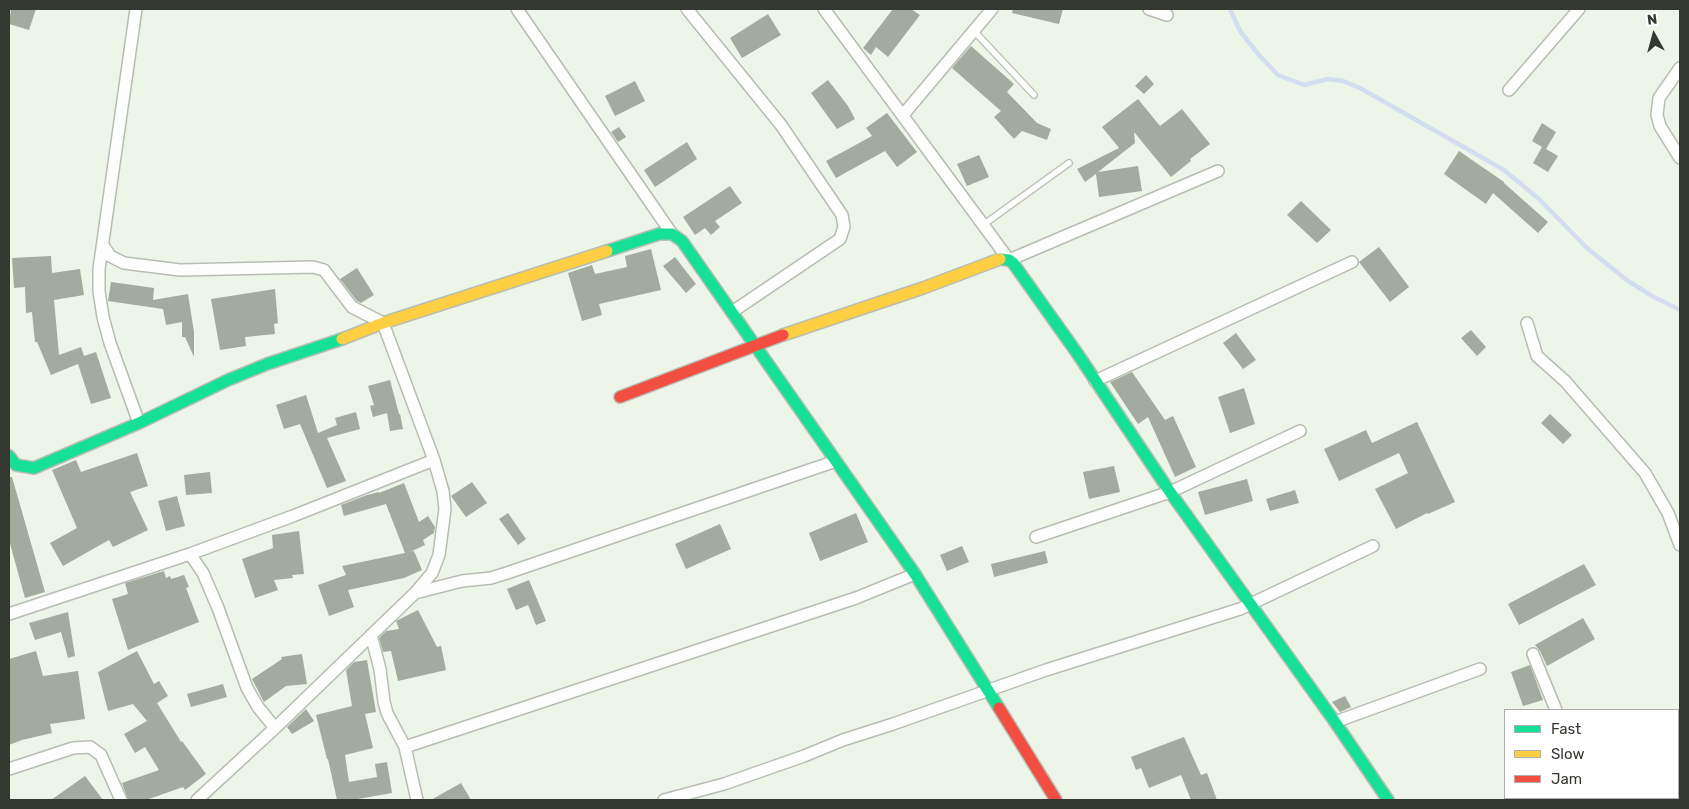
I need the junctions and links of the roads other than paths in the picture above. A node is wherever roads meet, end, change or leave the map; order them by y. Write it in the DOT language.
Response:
graph roads {
  1 [pos="136,9"];
  2 [pos="517,9"];
  3 [pos="687,9"];
  4 [pos="824,9"];
  5 [pos="992,9"];
  6 [pos="1149,9"];
  7 [pos="1579,9"];
  8 [pos="1167,15"];
  9 [pos="974,31"];
  10 [pos="1680,68"];
  11 [pos="1510,90"];
  12 [pos="1034,95"];
  13 [pos="903,115"];
  14 [pos="1680,158"];
  15 [pos="1069,163"];
  16 [pos="1218,170"];
  17 [pos="983,224"];
  18 [pos="672,234"];
  19 [pos="102,244"];
  20 [pos="1009,260"];
  21 [pos="1352,262"];
  22 [pos="732,312"];
  23 [pos="384,323"];
  24 [pos="1527,323"];
  25 [pos="755,346"];
  26 [pos="1096,381"];
  27 [pos="620,397"];
  28 [pos="139,423"];
  29 [pos="1300,431"];
  30 [pos="9,456"];
  31 [pos="434,460"];
  32 [pos="836,460"];
  33 [pos="1170,492"];
  34 [pos="1036,536"];
  35 [pos="1373,546"];
  36 [pos="1680,546"];
  37 [pos="190,554"];
  38 [pos="914,574"];
  39 [pos="415,593"];
  40 [pos="1251,604"];
  41 [pos="9,614"];
  42 [pos="371,635"];
  43 [pos="1533,654"];
  44 [pos="1480,669"];
  45 [pos="987,691"];
  46 [pos="1556,709"];
  47 [pos="1335,722"];
  48 [pos="275,728"];
  49 [pos="406,747"];
  50 [pos="9,769"];
  51 [pos="121,800"];
  52 [pos="197,800"];
  53 [pos="418,800"];
  54 [pos="664,800"];
  55 [pos="1056,800"];
  56 [pos="1388,800"];
  1 -- 19 [label="street"];
  2 -- 18 [label="street"];
  3 -- 22 [label="street"];
  4 -- 13 [label="street"];
  5 -- 9 [label="street"];
  6 -- 8 [label="street"];
  7 -- 11 [label="street"];
  9 -- 12 [label="lane"];
  9 -- 13 [label="street"];
  10 -- 14 [label="street"];
  13 -- 17 [label="street"];
  15 -- 17 [label="lane"];
  16 -- 20 [label="street"];
  17 -- 20 [label="street"];
  18 -- 22 [label="street"];
  18 -- 23 [label="street"];
  19 -- 23 [label="street"];
  19 -- 28 [label="street"];
  20 -- 25 [label="street"];
  20 -- 26 [label="street"];
  21 -- 26 [label="street"];
  22 -- 25 [label="street"];
  23 -- 28 [label="street"];
  23 -- 31 [label="street"];
  24 -- 36 [label="street"];
  25 -- 27 [label="street"];
  25 -- 32 [label="street"];
  26 -- 33 [label="street"];
  28 -- 30 [label="street"];
  29 -- 33 [label="street"];
  31 -- 37 [label="street"];
  31 -- 39 [label="street"];
  32 -- 38 [label="street"];
  32 -- 39 [label="street"];
  33 -- 34 [label="street"];
  33 -- 40 [label="street"];
  35 -- 40 [label="street"];
  37 -- 41 [label="street"];
  37 -- 48 [label="street"];
  38 -- 45 [label="street"];
  38 -- 49 [label="street"];
  39 -- 42 [label="street"];
  40 -- 45 [label="street"];
  40 -- 47 [label="street"];
  42 -- 48 [label="street"];
  42 -- 49 [label="street"];
  43 -- 46 [label="street"];
  44 -- 47 [label="street"];
  45 -- 54 [label="street"];
  45 -- 55 [label="street"];
  47 -- 56 [label="street"];
  48 -- 52 [label="street"];
  49 -- 53 [label="street"];
  50 -- 51 [label="street"];
}
